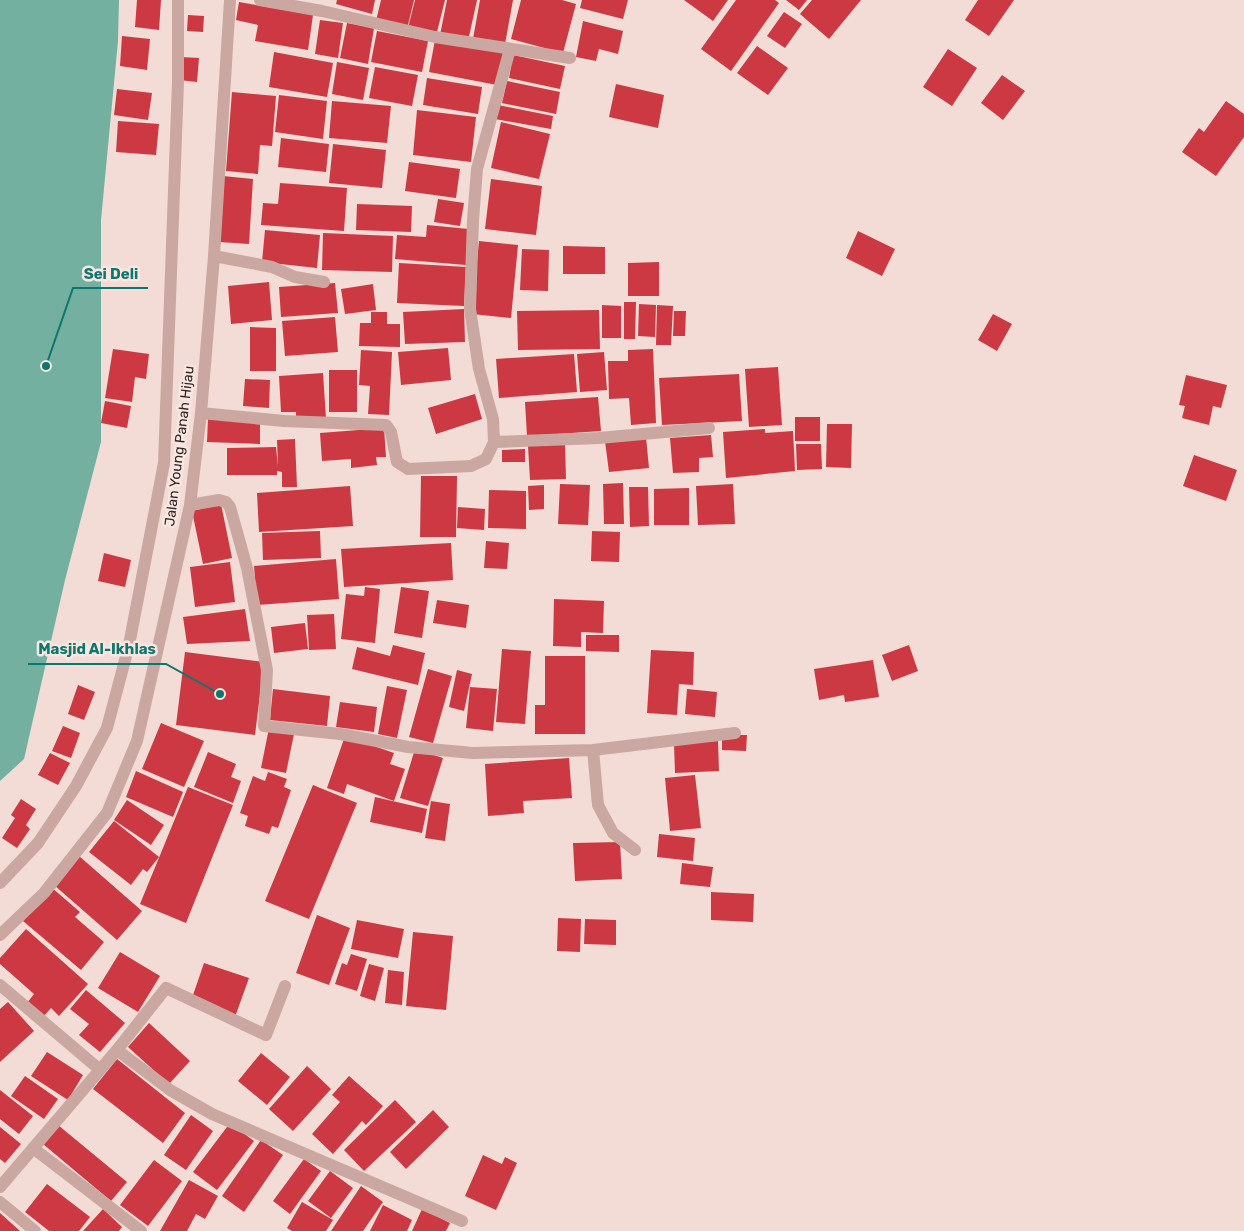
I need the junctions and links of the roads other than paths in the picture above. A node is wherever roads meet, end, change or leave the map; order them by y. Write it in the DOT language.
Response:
graph roads {
  1 [pos="178,0"];
  2 [pos="230,0"];
  3 [pos="260,0"];
  4 [pos="510,49"];
  5 [pos="570,58"];
  6 [pos="214,256"];
  7 [pos="324,282"];
  8 [pos="201,412"];
  9 [pos="708,428"];
  10 [pos="494,442"];
  11 [pos="190,505"];
  12 [pos="735,733"];
  13 [pos="593,750"];
  14 [pos="635,850"];
  15 [pos="0,883"];
  16 [pos="0,935"];
  17 [pos="0,985"];
  18 [pos="286,986"];
  19 [pos="117,1050"];
  20 [pos="98,1069"];
  21 [pos="33,1148"];
  22 [pos="0,1187"];
  23 [pos="0,1202"];
  24 [pos="462,1221"];
  25 [pos="35,1231"];
  26 [pos="141,1231"];
  1 -- 15 [label="street"];
  2 -- 6 [label="street, Jalan Young Panah Hijau"];
  3 -- 4 [label="street"];
  4 -- 5 [label="street"];
  4 -- 10 [label="street"];
  6 -- 7 [label="street"];
  6 -- 8 [label="street, Jalan Young Panah Hijau"];
  8 -- 10 [label="street"];
  8 -- 11 [label="street, Jalan Young Panah Hijau"];
  9 -- 10 [label="street"];
  11 -- 13 [label="street"];
  11 -- 16 [label="street, Jalan Young Panah Hijau"];
  12 -- 13 [label="street"];
  13 -- 14 [label="street"];
  17 -- 20 [label="street"];
  18 -- 19 [label="street"];
  19 -- 20 [label="street"];
  19 -- 24 [label="street"];
  20 -- 21 [label="street"];
  21 -- 22 [label="street"];
  21 -- 26 [label="street"];
  23 -- 25 [label="street"];
}
